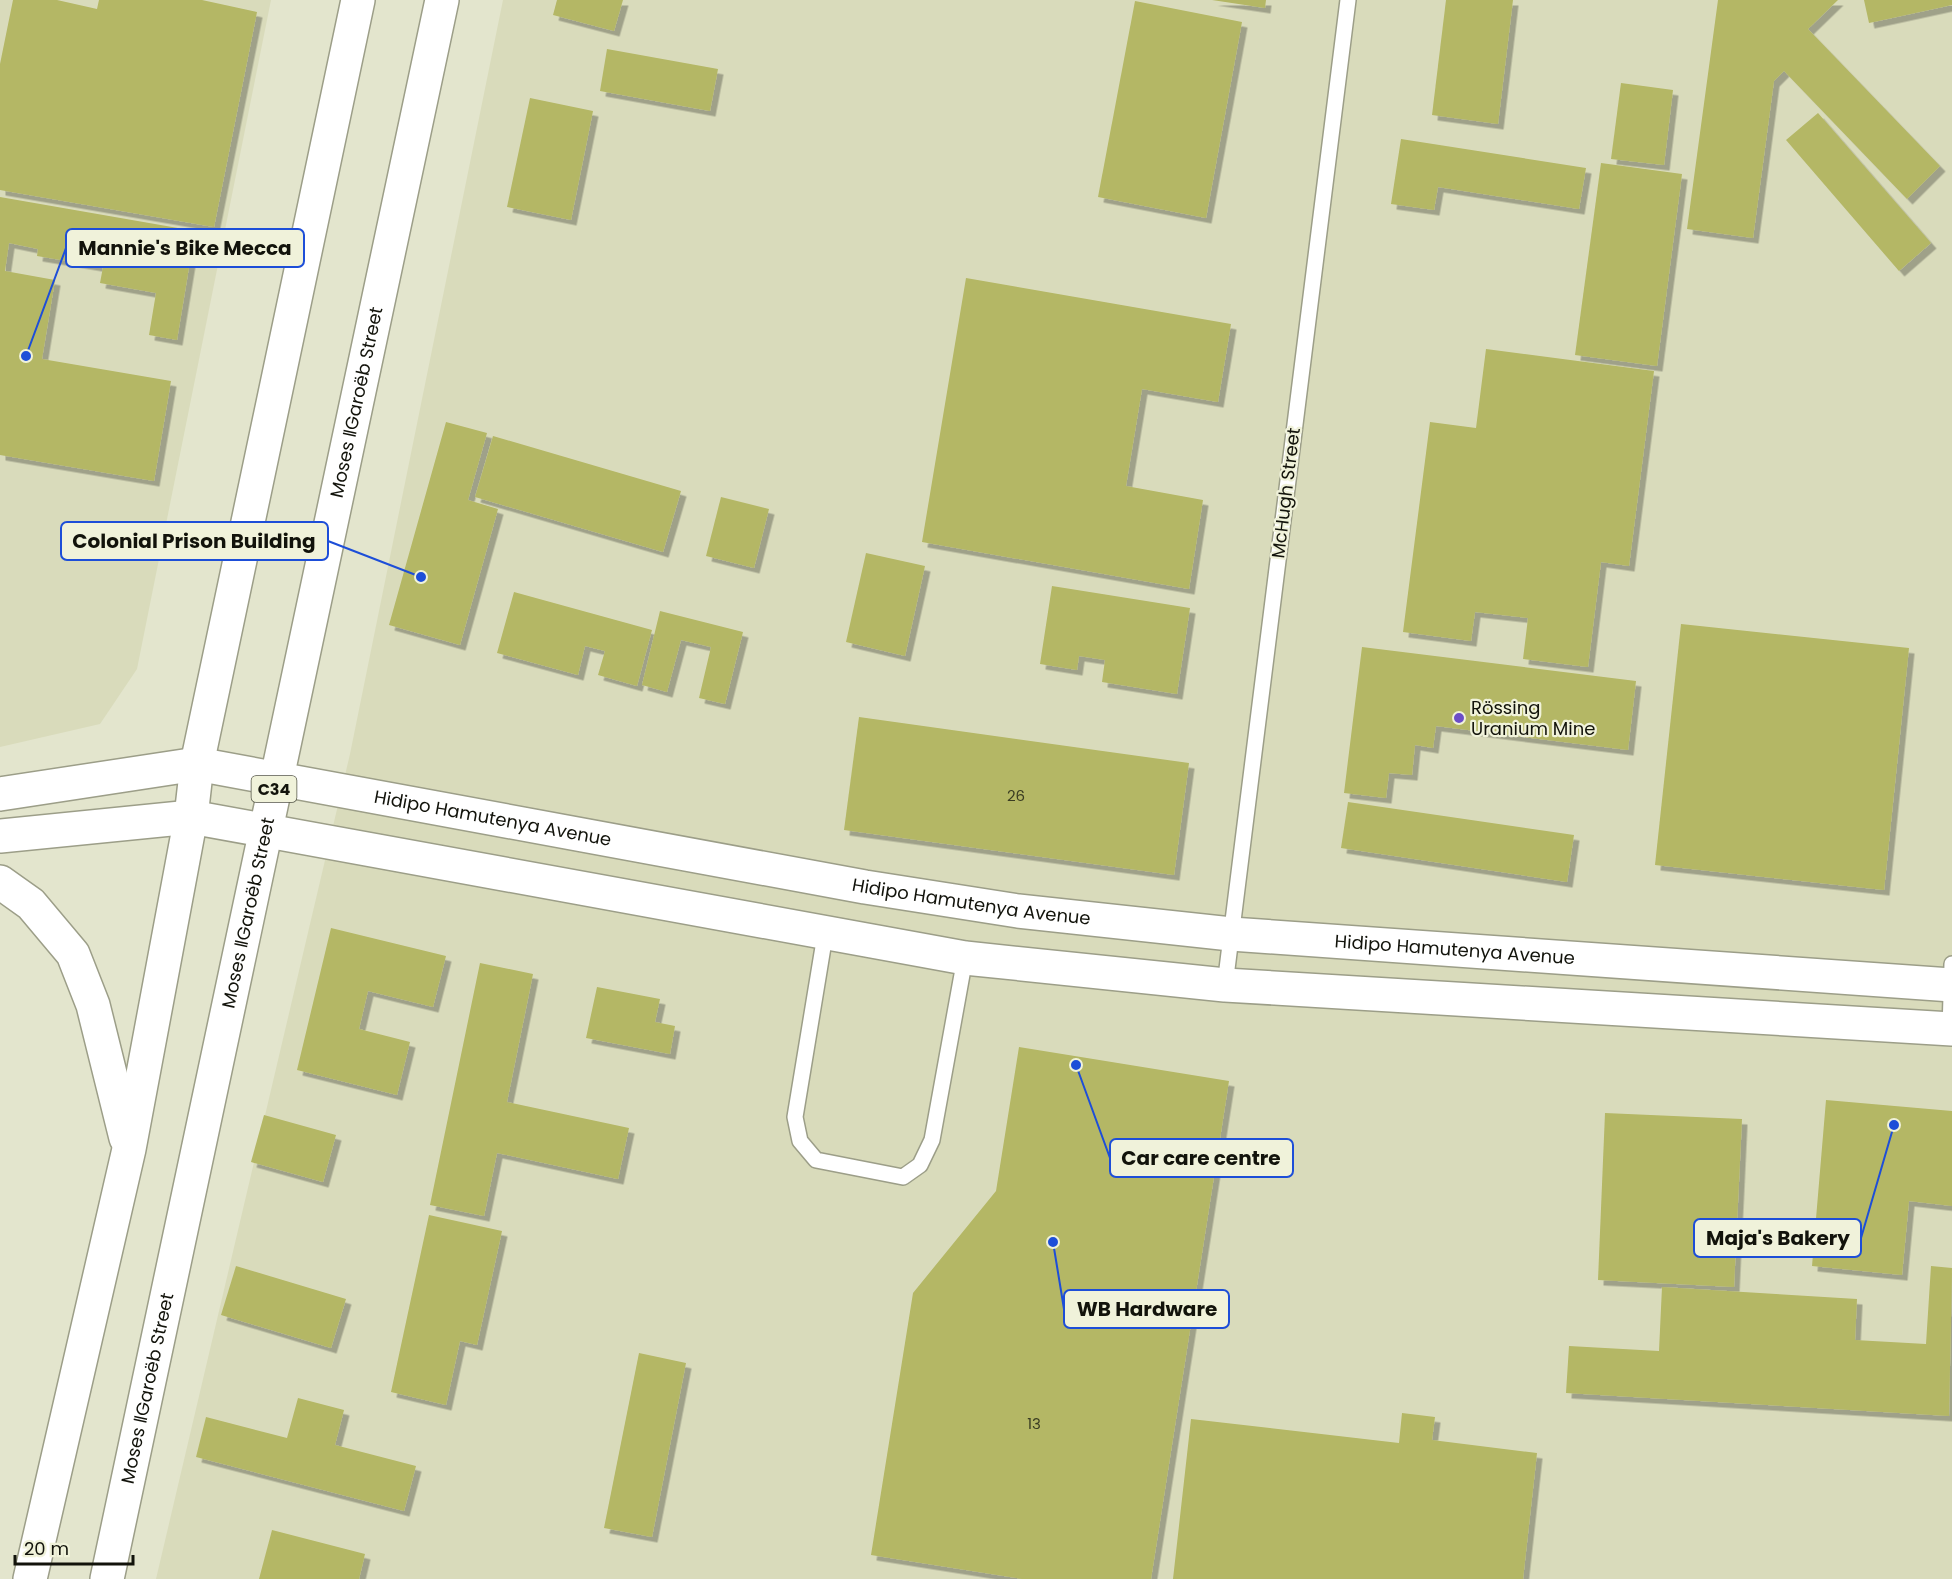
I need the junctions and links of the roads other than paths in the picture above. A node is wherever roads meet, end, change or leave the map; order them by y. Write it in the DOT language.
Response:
graph roads {
  1 [pos="358,0"];
  2 [pos="442,0"];
  3 [pos="1348,0"];
  4 [pos="197,764"];
  5 [pos="276,777"];
  6 [pos="0,794"];
  7 [pos="190,817"];
  8 [pos="268,830"];
  9 [pos="0,836"];
  10 [pos="0,882"];
  11 [pos="1231,934"];
  12 [pos="825,935"];
  13 [pos="965,958"];
  14 [pos="1951,978"];
  15 [pos="1226,986"];
  16 [pos="1951,1029"];
  17 [pos="129,1149"];
  18 [pos="30,1579"];
  19 [pos="107,1579"];
  1 -- 4 [label="street"];
  2 -- 5 [label="street, Moses ǁGaroëb Street / C34"];
  3 -- 11 [label="lane, McHugh Street"];
  4 -- 5 [label="street, Hidipo Hamutenya Avenue"];
  4 -- 6 [label="street, Hidipo Hamutenya Avenue"];
  4 -- 7 [label="street"];
  5 -- 8 [label="street, Moses ǁGaroëb Street / C34"];
  5 -- 11 [label="street, Hidipo Hamutenya Avenue"];
  7 -- 8 [label="street"];
  7 -- 9 [label="street"];
  7 -- 17 [label="street"];
  8 -- 12 [label="street"];
  8 -- 19 [label="street, Moses ǁGaroëb Street / C34"];
  10 -- 17 [label="street"];
  11 -- 14 [label="street, Hidipo Hamutenya Avenue"];
  11 -- 15 [label="lane, McHugh Street"];
  12 -- 13 [label="street"];
  12 -- 13 [label="lane"];
  13 -- 15 [label="street"];
  14 -- 16 [label="lane"];
  15 -- 16 [label="street"];
  17 -- 18 [label="street"];
}
